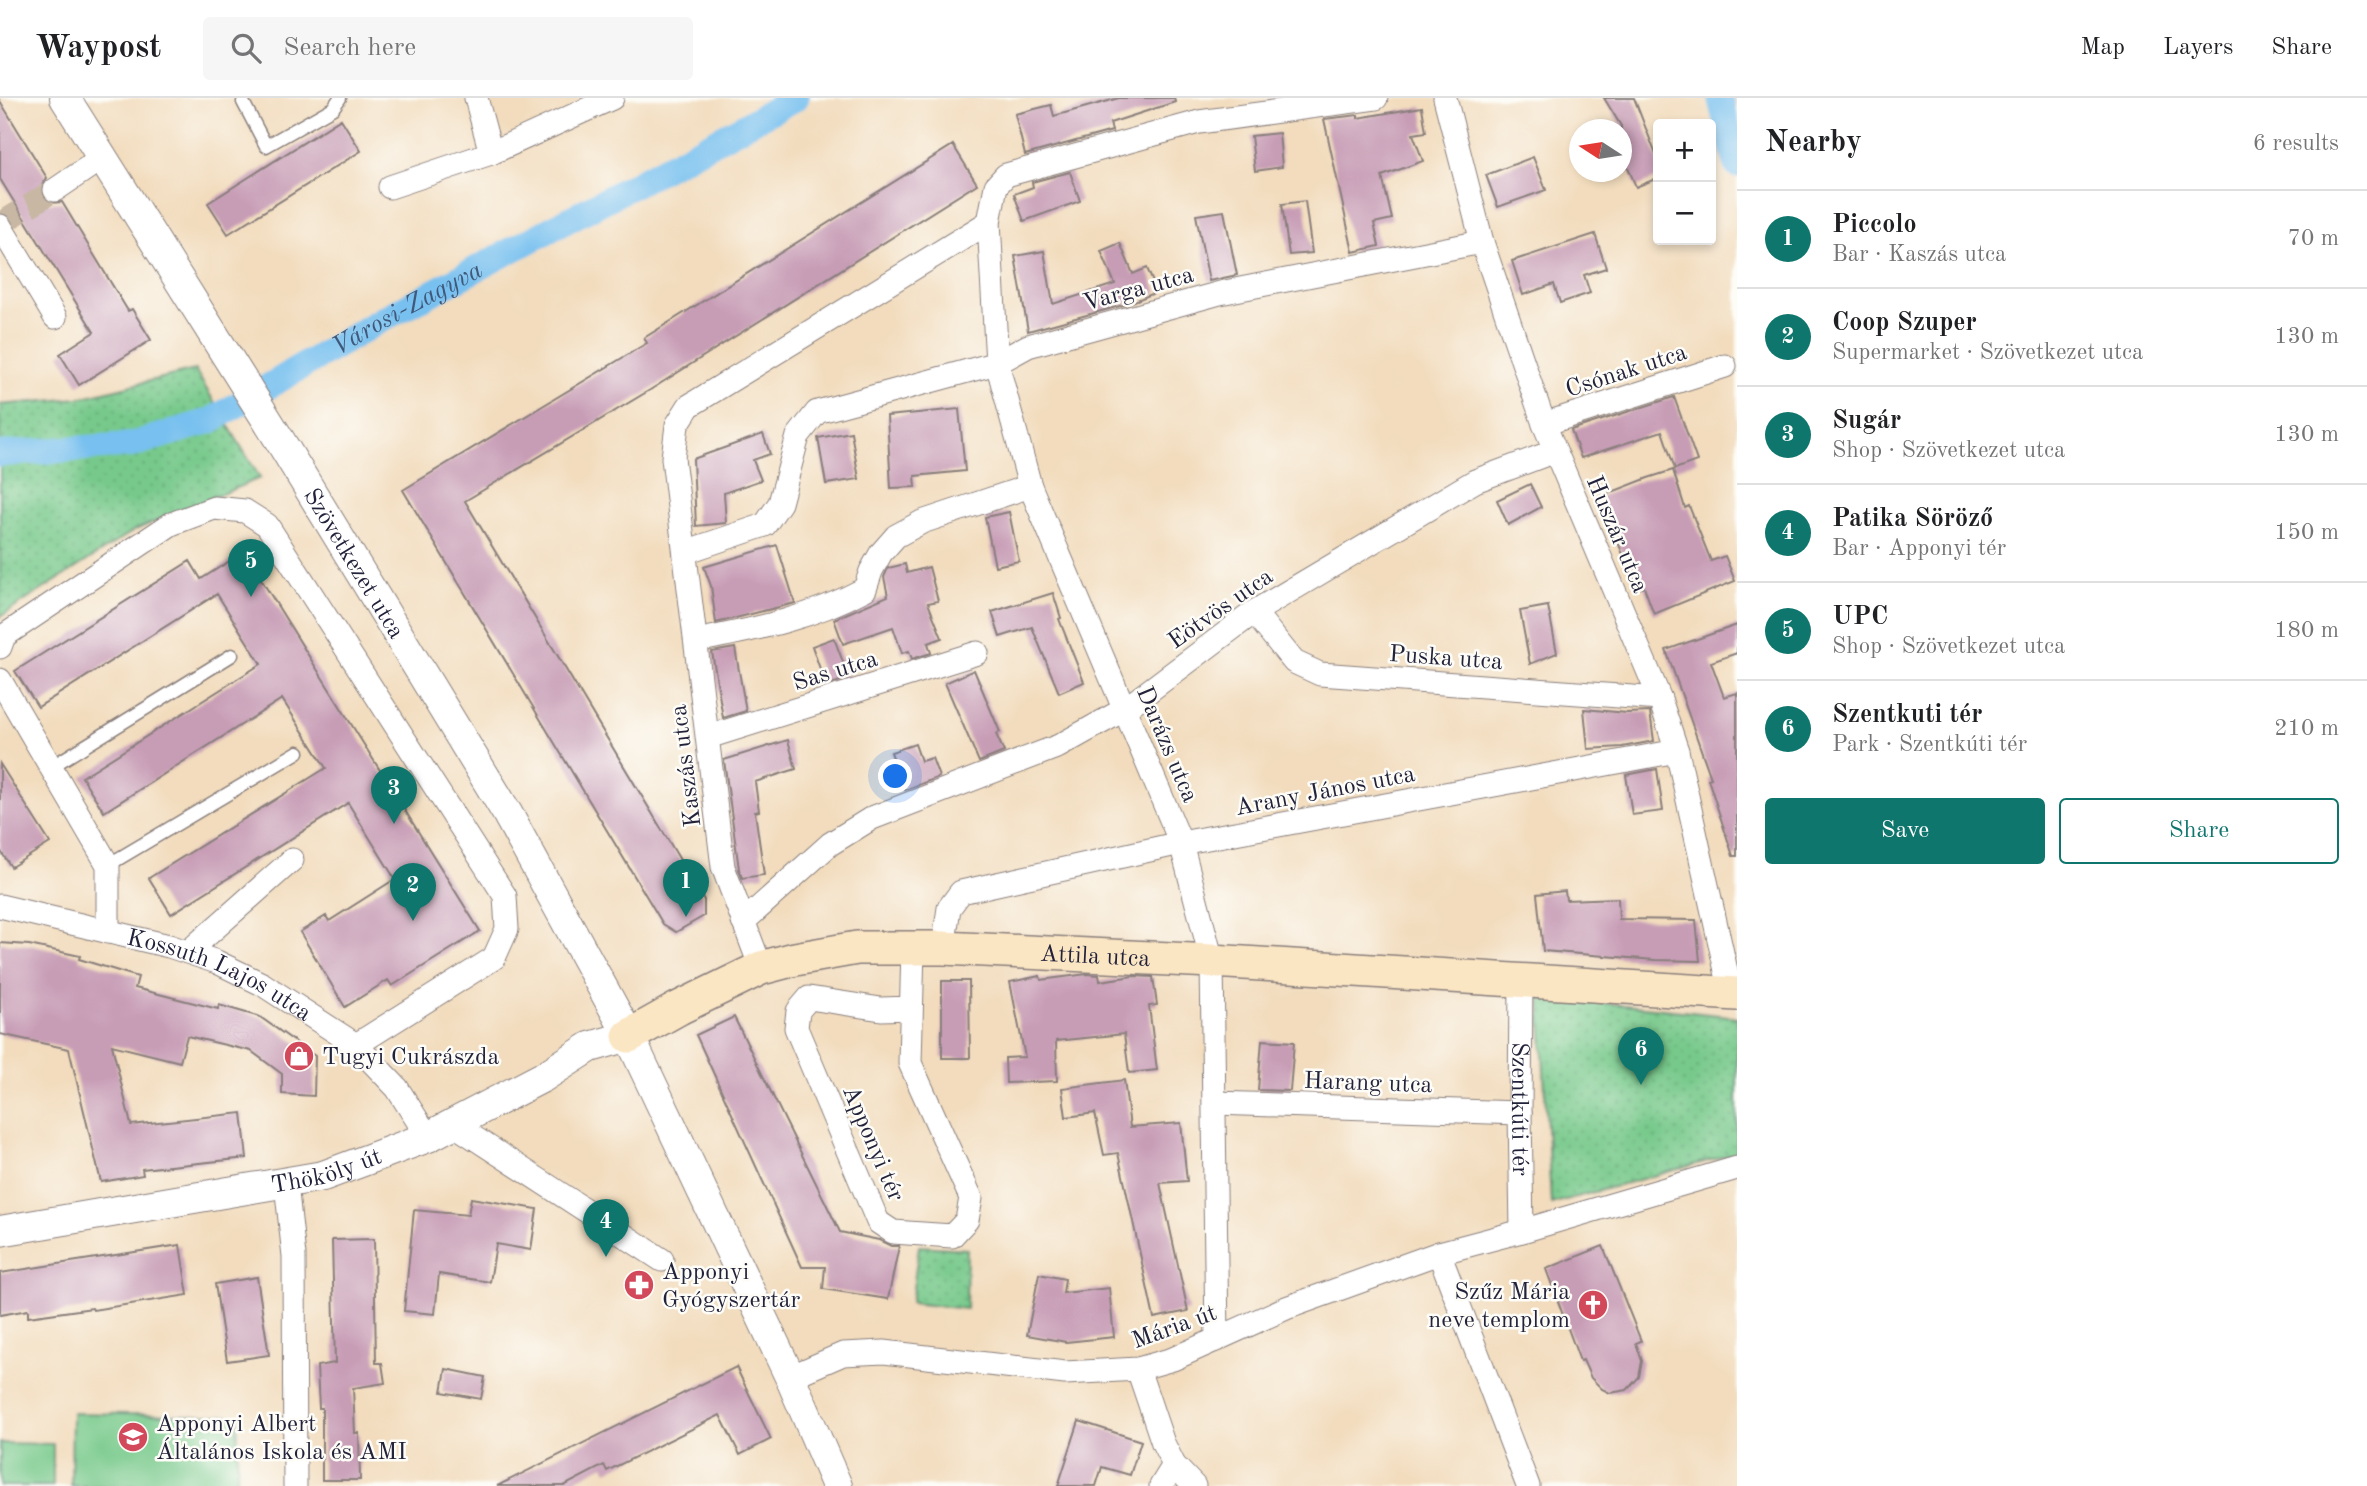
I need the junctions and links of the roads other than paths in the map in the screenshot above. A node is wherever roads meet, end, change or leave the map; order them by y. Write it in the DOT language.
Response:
graph roads {
  1 [pos="65,98"];
  2 [pos="340,98"];
  3 [pos="476,98"];
  4 [pos="612,98"];
  5 [pos="1376,98"];
  6 [pos="1445,98"];
  7 [pos="243,102"];
  8 [pos="491,153"];
  9 [pos="103,158"];
  10 [pos="390,187"];
  11 [pos="55,190"];
  12 [pos="989,222"];
  13 [pos="0,226"];
  14 [pos="1482,242"];
  15 [pos="55,317"];
  16 [pos="997,363"];
  17 [pos="1725,366"];
  18 [pos="1544,424"];
  19 [pos="1555,450"];
  20 [pos="1030,486"];
  21 [pos="685,552"];
  22 [pos="1254,612"];
  23 [pos="696,641"];
  24 [pos="0,647"];
  25 [pos="977,653"];
  26 [pos="232,655"];
  27 [pos="0,680"];
  28 [pos="1660,699"];
  29 [pos="1125,709"];
  30 [pos="708,737"];
  31 [pos="1677,751"];
  32 [pos="298,752"];
  33 [pos="51,767"];
  34 [pos="1181,843"];
  35 [pos="292,860"];
  36 [pos="108,864"];
  37 [pos="0,906"];
  38 [pos="743,922"];
  39 [pos="108,932"];
  40 [pos="928,947"];
  41 [pos="188,952"];
  42 [pos="1212,961"];
  43 [pos="761,968"];
  44 [pos="1521,979"];
  45 [pos="1734,993"];
  46 [pos="911,1008"];
  47 [pos="629,1036"];
  48 [pos="356,1045"];
  49 [pos="1214,1103"];
  50 [pos="1520,1113"];
  51 [pos="440,1131"];
  52 [pos="1737,1167"];
  53 [pos="286,1184"];
  54 [pos="0,1231"];
  55 [pos="1522,1231"];
  56 [pos="1438,1253"];
  57 [pos="662,1260"];
  58 [pos="1217,1340"];
  59 [pos="1138,1369"];
  60 [pos="790,1377"];
  61 [pos="1174,1465"];
  62 [pos="295,1486"];
  63 [pos="837,1486"];
  64 [pos="1161,1486"];
  65 [pos="1194,1486"];
  66 [pos="1528,1486"];
  1 -- 9 [label="street, Szövetkezet utca"];
  2 -- 7 [label="lane"];
  3 -- 8 [label="street"];
  4 -- 8 [label="street"];
  5 -- 12 [label="street, Darázs utca"];
  6 -- 14 [label="street, Huszár utca"];
  8 -- 10 [label="street"];
  9 -- 11 [label="street"];
  9 -- 47 [label="street, Szövetkezet utca"];
  12 -- 16 [label="street, Darázs utca"];
  12 -- 21 [label="street, Kaszás utca"];
  13 -- 15 [label="street"];
  14 -- 16 [label="street, Varga utca"];
  14 -- 18 [label="street, Huszár utca"];
  16 -- 20 [label="street, Darázs utca"];
  16 -- 21 [label="street, Varga utca"];
  17 -- 18 [label="street, Csónak utca"];
  18 -- 19 [label="street, Huszár utca"];
  19 -- 22 [label="street, Eötvös utca"];
  19 -- 28 [label="street, Huszár utca"];
  20 -- 23 [label="street"];
  20 -- 29 [label="street, Darázs utca"];
  21 -- 23 [label="street, Kaszás utca"];
  22 -- 28 [label="street, Puska utca"];
  22 -- 29 [label="street, Eötvös utca"];
  23 -- 30 [label="street, Kaszás utca"];
  24 -- 48 [label="street, Szövetkezet utca"];
  25 -- 30 [label="street, Sas utca"];
  26 -- 33 [label="lane"];
  27 -- 33 [label="street"];
  28 -- 31 [label="street, Huszár utca"];
  29 -- 34 [label="street, Darázs utca"];
  29 -- 38 [label="street, Eötvös utca"];
  30 -- 38 [label="street, Kaszás utca"];
  31 -- 34 [label="street, Arany János utca"];
  31 -- 45 [label="street, Huszár utca"];
  32 -- 36 [label="lane"];
  33 -- 36 [label="street"];
  34 -- 40 [label="street, Arany János utca"];
  34 -- 42 [label="street, Darázs utca"];
  35 -- 41 [label="street"];
  36 -- 39 [label="street"];
  37 -- 39 [label="street, Kossuth Lajos utca"];
  38 -- 43 [label="street, Kaszás utca"];
  39 -- 41 [label="street, Kossuth Lajos utca"];
  40 -- 42 [label="main road, Attila utca"];
  40 -- 43 [label="main road, Attila utca"];
  40 -- 46 [label="street, Apponyi tér"];
  41 -- 48 [label="street, Kossuth Lajos utca"];
  42 -- 44 [label="main road, Attila utca"];
  42 -- 49 [label="street, Darázs utca"];
  43 -- 47 [label="main road, Attila utca"];
  44 -- 45 [label="main road"];
  44 -- 50 [label="street, Szentkúti tér"];
  46 -- 46 [label="street, Apponyi tér"];
  47 -- 51 [label="street, Thököly út"];
  47 -- 60 [label="street"];
  48 -- 51 [label="street, Kossuth Lajos utca"];
  49 -- 50 [label="street, Harang utca"];
  49 -- 58 [label="street, Darázs utca"];
  50 -- 55 [label="street, Szentkúti tér"];
  51 -- 53 [label="street, Thököly út"];
  51 -- 57 [label="street"];
  52 -- 55 [label="street"];
  53 -- 54 [label="street, Thököly út"];
  53 -- 62 [label="street"];
  55 -- 56 [label="street, Mária út"];
  56 -- 58 [label="street, Mária út"];
  56 -- 66 [label="street"];
  58 -- 59 [label="street, Mária út"];
  59 -- 60 [label="street, Mária út"];
  59 -- 61 [label="street"];
  60 -- 63 [label="street"];
  61 -- 64 [label="street"];
  61 -- 65 [label="street"];
}
